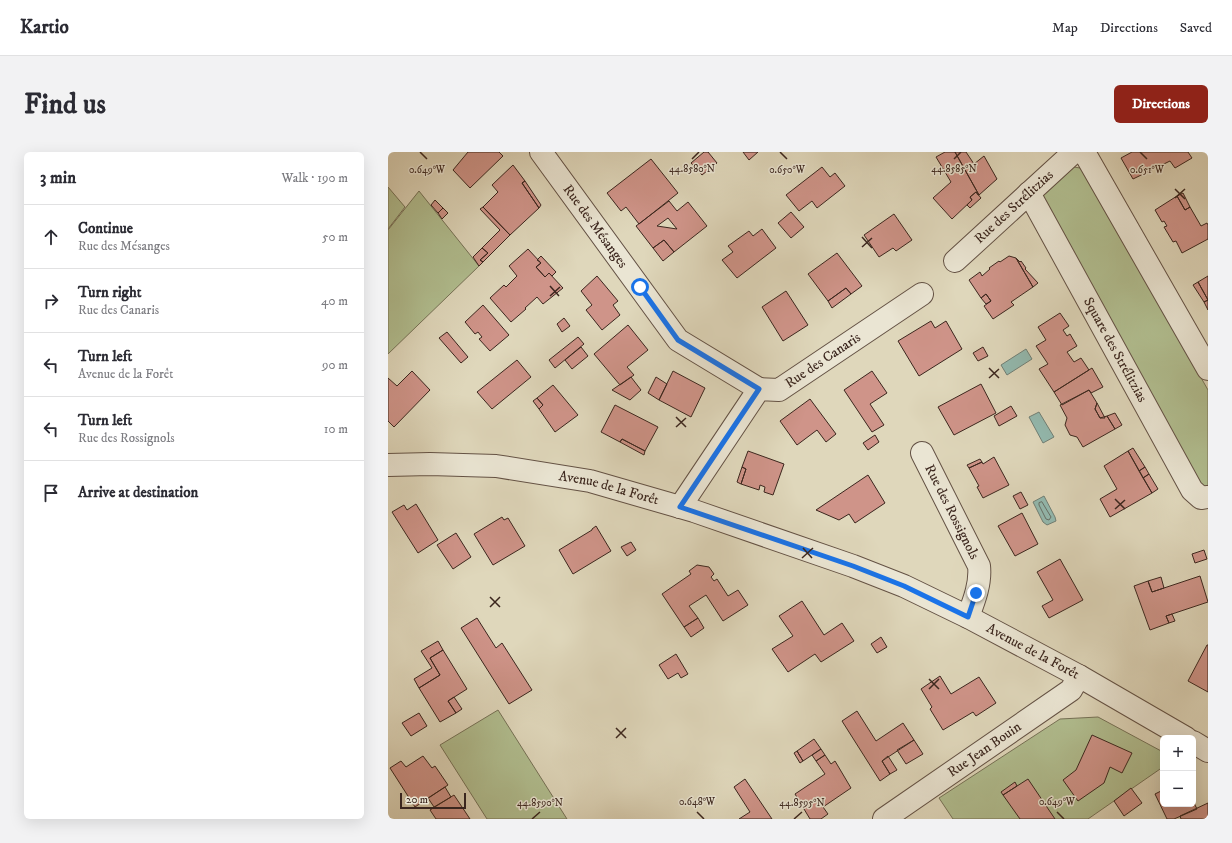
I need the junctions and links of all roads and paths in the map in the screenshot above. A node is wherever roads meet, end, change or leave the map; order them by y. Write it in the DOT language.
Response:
graph roads {
  1 [pos="541,152"];
  2 [pos="1074,152"];
  3 [pos="1084,152"];
  4 [pos="1029,193"];
  5 [pos="955,261"];
  6 [pos="922,294"];
  7 [pos="1208,369"];
  8 [pos="759,389"];
  9 [pos="922,453"];
  10 [pos="388,465"];
  11 [pos="1208,498"];
  12 [pos="680,507"];
  13 [pos="968,617"];
  14 [pos="1079,676"];
  15 [pos="1181,735"];
  16 [pos="1196,744"];
  17 [pos="1208,751"];
  18 [pos="884,819"];
  1 -- 8 [label="street, Rue des Mésanges"];
  2 -- 4 [label="street, Rue des Strélitzias"];
  3 -- 7 [label="street"];
  4 -- 5 [label="street, Rue des Strélitzias"];
  4 -- 11 [label="street, Square des Strélitzias"];
  6 -- 8 [label="street, Rue des Canaris"];
  8 -- 12 [label="street"];
  9 -- 13 [label="street, Rue des Rossignols"];
  10 -- 12 [label="street, Avenue de la Forêt"];
  12 -- 13 [label="street, Avenue de la Forêt"];
  13 -- 14 [label="street, Avenue de la Forêt"];
  14 -- 15 [label="street, Avenue de la Forêt"];
  14 -- 18 [label="street, Rue Jean Bouin"];
  16 -- 17 [label="street"];
}
